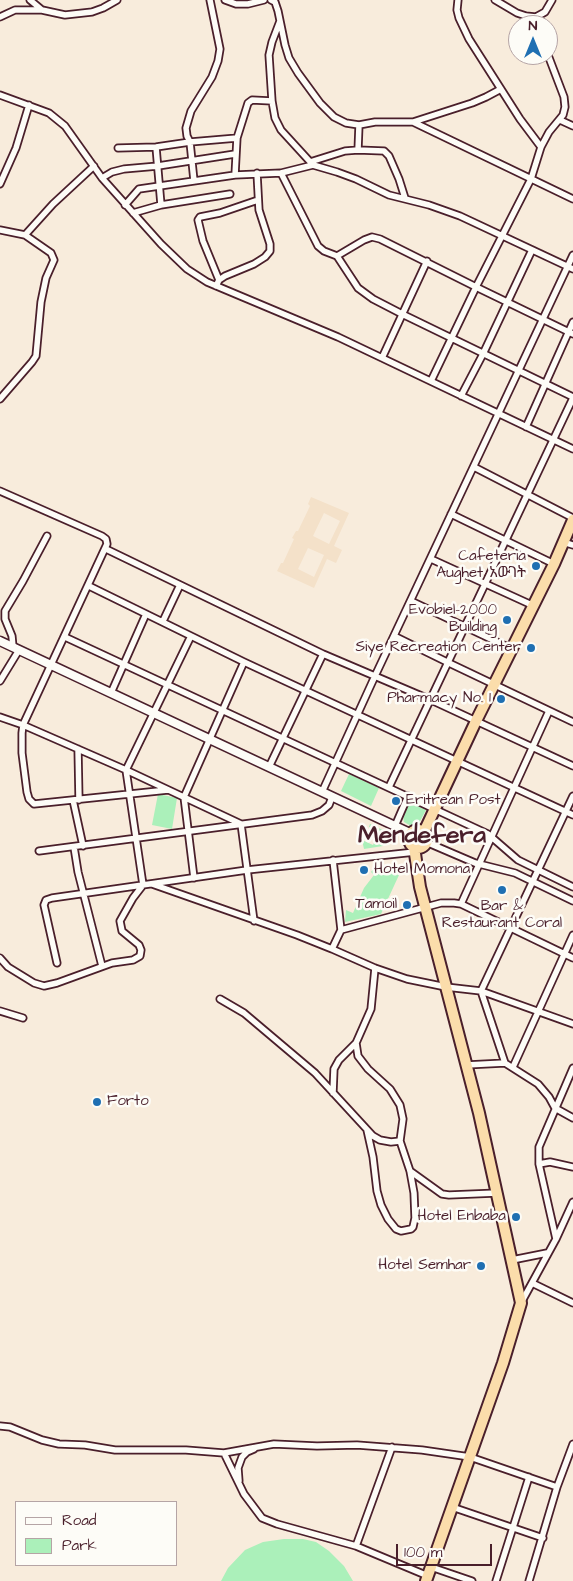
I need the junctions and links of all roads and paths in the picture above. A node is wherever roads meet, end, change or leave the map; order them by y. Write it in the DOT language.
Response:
graph roads {
  1 [pos="30,0"];
  2 [pos="117,0"];
  3 [pos="210,0"];
  4 [pos="225,0"];
  5 [pos="264,0"];
  6 [pos="271,0"];
  7 [pos="458,0"];
  8 [pos="495,0"];
  9 [pos="552,0"];
  10 [pos="42,10"];
  11 [pos="523,15"];
  12 [pos="538,15"];
  13 [pos="0,16"];
  14 [pos="280,21"];
  15 [pos="552,65"];
  16 [pos="500,89"];
  17 [pos="0,95"];
  18 [pos="272,100"];
  19 [pos="30,105"];
  20 [pos="560,120"];
  21 [pos="413,122"];
  22 [pos="359,125"];
  23 [pos="573,126"];
  24 [pos="237,138"];
  25 [pos="190,142"];
  26 [pos="156,147"];
  27 [pos="541,147"];
  28 [pos="118,148"];
  29 [pos="358,150"];
  30 [pos="235,154"];
  31 [pos="192,160"];
  32 [pos="312,163"];
  33 [pos="94,166"];
  34 [pos="158,166"];
  35 [pos="257,173"];
  36 [pos="281,173"];
  37 [pos="234,175"];
  38 [pos="102,178"];
  39 [pos="531,179"];
  40 [pos="194,181"];
  41 [pos="0,184"];
  42 [pos="159,186"];
  43 [pos="230,194"];
  44 [pos="405,198"];
  45 [pos="573,199"];
  46 [pos="258,200"];
  47 [pos="125,205"];
  48 [pos="161,205"];
  49 [pos="132,213"];
  50 [pos="0,230"];
  51 [pos="25,236"];
  52 [pos="502,236"];
  53 [pos="532,250"];
  54 [pos="573,255"];
  55 [pos="337,256"];
  56 [pos="427,261"];
  57 [pos="570,268"];
  58 [pos="218,283"];
  59 [pos="476,287"];
  60 [pos="508,303"];
  61 [pos="402,314"];
  62 [pos="542,320"];
  63 [pos="573,322"];
  64 [pos="571,333"];
  65 [pos="452,339"];
  66 [pos="483,354"];
  67 [pos="382,358"];
  68 [pos="518,372"];
  69 [pos="431,381"];
  70 [pos="545,384"];
  71 [pos="462,396"];
  72 [pos="573,397"];
  73 [pos="0,398"];
  74 [pos="498,415"];
  75 [pos="526,428"];
  76 [pos="553,440"];
  77 [pos="573,450"];
  78 [pos="474,467"];
  79 [pos="0,491"];
  80 [pos="528,494"];
  81 [pos="451,514"];
  82 [pos="573,519"];
  83 [pos="47,536"];
  84 [pos="505,540"];
  85 [pos="568,543"];
  86 [pos="106,549"];
  87 [pos="431,559"];
  88 [pos="554,564"];
  89 [pos="485,584"];
  90 [pos="180,585"];
  91 [pos="88,586"];
  92 [pos="410,601"];
  93 [pos="534,606"];
  94 [pos="146,614"];
  95 [pos="163,621"];
  96 [pos="466,628"];
  97 [pos="191,636"];
  98 [pos="394,636"];
  99 [pos="65,637"];
  100 [pos="0,642"];
  101 [pos="16,649"];
  102 [pos="512,649"];
  103 [pos="323,654"];
  104 [pos="244,662"];
  105 [pos="449,663"];
  106 [pos="123,664"];
  107 [pos="52,666"];
  108 [pos="375,676"];
  109 [pos="0,681"];
  110 [pos="495,684"];
  111 [pos="168,685"];
  112 [pos="306,690"];
  113 [pos="111,693"];
  114 [pos="431,700"];
  115 [pos="223,711"];
  116 [pos="549,711"];
  117 [pos="154,713"];
  118 [pos="358,714"];
  119 [pos="0,717"];
  120 [pos="476,722"];
  121 [pos="573,722"];
  122 [pos="24,725"];
  123 [pos="283,738"];
  124 [pos="210,740"];
  125 [pos="412,740"];
  126 [pos="532,747"];
  127 [pos="78,749"];
  128 [pos="457,761"];
  129 [pos="336,762"];
  130 [pos="573,766"];
  131 [pos="270,767"];
  132 [pos="126,770"];
  133 [pos="389,787"];
  134 [pos="514,787"];
  135 [pos="168,790"];
  136 [pos="322,792"];
  137 [pos="130,793"];
  138 [pos="408,796"];
  139 [pos="573,796"];
  140 [pos="184,797"];
  141 [pos="332,797"];
  142 [pos="76,800"];
  143 [pos="436,809"];
  144 [pos="566,812"];
  145 [pos="573,815"];
  146 [pos="241,824"];
  147 [pos="395,826"];
  148 [pos="188,832"];
  149 [pos="410,833"];
  150 [pos="425,837"];
  151 [pos="492,837"];
  152 [pos="136,839"];
  153 [pos="83,846"];
  154 [pos="74,847"];
  155 [pos="414,850"];
  156 [pos="39,851"];
  157 [pos="333,860"];
  158 [pos="479,865"];
  159 [pos="248,870"];
  160 [pos="539,870"];
  161 [pos="194,878"];
  162 [pos="533,882"];
  163 [pos="152,884"];
  164 [pos="143,885"];
  165 [pos="573,887"];
  166 [pos="83,894"];
  167 [pos="573,901"];
  168 [pos="461,904"];
  169 [pos="426,908"];
  170 [pos="254,921"];
  171 [pos="512,928"];
  172 [pos="341,930"];
  173 [pos="573,935"];
  174 [pos="332,948"];
  175 [pos="564,954"];
  176 [pos="0,958"];
  177 [pos="573,958"];
  178 [pos="57,963"];
  179 [pos="102,966"];
  180 [pos="375,968"];
  181 [pos="446,987"];
  182 [pos="481,991"];
  183 [pos="220,999"];
  184 [pos="0,1011"];
  185 [pos="538,1012"];
  186 [pos="23,1018"];
  187 [pos="573,1024"];
  188 [pos="356,1043"];
  189 [pos="505,1063"];
  190 [pos="466,1065"];
  191 [pos="513,1067"];
  192 [pos="573,1068"];
  193 [pos="333,1093"];
  194 [pos="556,1108"];
  195 [pos="573,1118"];
  196 [pos="367,1130"];
  197 [pos="400,1141"];
  198 [pos="539,1164"];
  199 [pos="573,1167"];
  200 [pos="410,1171"];
  201 [pos="497,1193"];
  202 [pos="573,1202"];
  203 [pos="556,1238"];
  204 [pos="547,1253"];
  205 [pos="512,1260"];
  206 [pos="532,1283"];
  207 [pos="573,1302"];
  208 [pos="521,1303"];
  209 [pos="0,1426"];
  210 [pos="573,1444"];
  211 [pos="264,1445"];
  212 [pos="392,1447"];
  213 [pos="224,1453"];
  214 [pos="470,1457"];
  215 [pos="529,1477"];
  216 [pos="239,1483"];
  217 [pos="557,1487"];
  218 [pos="452,1507"];
  219 [pos="513,1528"];
  220 [pos="543,1538"];
  221 [pos="356,1546"];
  222 [pos="428,1575"];
  223 [pos="472,1581"];
  224 [pos="496,1581"];
  225 [pos="529,1581"];
  1 -- 10 [label="street"];
  2 -- 10 [label="street"];
  3 -- 25 [label="street"];
  4 -- 5 [label="street"];
  6 -- 14 [label="street"];
  7 -- 16 [label="street"];
  8 -- 11 [label="street"];
  9 -- 12 [label="street"];
  10 -- 13 [label="street"];
  14 -- 18 [label="street"];
  14 -- 22 [label="street"];
  15 -- 20 [label="street"];
  16 -- 21 [label="street"];
  16 -- 27 [label="street"];
  17 -- 19 [label="street"];
  18 -- 24 [label="street"];
  18 -- 32 [label="street"];
  19 -- 33 [label="street"];
  19 -- 41 [label="street"];
  20 -- 23 [label="street"];
  20 -- 27 [label="street"];
  21 -- 22 [label="street"];
  21 -- 39 [label="street"];
  22 -- 29 [label="street"];
  24 -- 25 [label="street"];
  24 -- 30 [label="street"];
  25 -- 26 [label="street"];
  25 -- 31 [label="street"];
  26 -- 28 [label="street"];
  26 -- 34 [label="street"];
  27 -- 39 [label="street"];
  29 -- 32 [label="street"];
  29 -- 44 [label="street"];
  30 -- 31 [label="street"];
  30 -- 37 [label="street"];
  31 -- 34 [label="street"];
  31 -- 40 [label="street"];
  32 -- 36 [label="street"];
  32 -- 44 [label="street"];
  33 -- 38 [label="street"];
  33 -- 51 [label="street"];
  34 -- 38 [label="street"];
  34 -- 42 [label="street"];
  35 -- 36 [label="street"];
  35 -- 37 [label="street"];
  35 -- 46 [label="street"];
  36 -- 55 [label="street"];
  37 -- 40 [label="street"];
  38 -- 47 [label="street"];
  39 -- 45 [label="street"];
  39 -- 52 [label="street"];
  40 -- 42 [label="street"];
  42 -- 47 [label="street"];
  42 -- 48 [label="street"];
  43 -- 48 [label="street"];
  44 -- 52 [label="street"];
  46 -- 58 [label="street"];
  46 -- 58 [label="street"];
  47 -- 49 [label="street"];
  48 -- 49 [label="street"];
  49 -- 58 [label="street"];
  50 -- 51 [label="street"];
  51 -- 73 [label="street"];
  52 -- 53 [label="street"];
  52 -- 59 [label="street"];
  53 -- 57 [label="street"];
  53 -- 60 [label="street"];
  54 -- 57 [label="street"];
  55 -- 56 [label="street"];
  55 -- 61 [label="street"];
  56 -- 59 [label="street"];
  56 -- 61 [label="street"];
  57 -- 62 [label="street"];
  58 -- 67 [label="street"];
  59 -- 60 [label="street"];
  59 -- 65 [label="street"];
  60 -- 62 [label="street"];
  60 -- 66 [label="street"];
  61 -- 65 [label="street"];
  61 -- 67 [label="street"];
  62 -- 64 [label="street"];
  62 -- 68 [label="street"];
  63 -- 64 [label="street"];
  64 -- 70 [label="street"];
  65 -- 66 [label="street"];
  65 -- 69 [label="street"];
  66 -- 68 [label="street"];
  66 -- 71 [label="street"];
  67 -- 69 [label="street"];
  68 -- 70 [label="street"];
  68 -- 74 [label="street"];
  69 -- 71 [label="street"];
  70 -- 72 [label="street"];
  70 -- 75 [label="street"];
  71 -- 74 [label="street"];
  72 -- 76 [label="street"];
  74 -- 75 [label="street"];
  74 -- 78 [label="street"];
  75 -- 76 [label="street"];
  76 -- 77 [label="street"];
  76 -- 80 [label="street"];
  78 -- 80 [label="street"];
  78 -- 81 [label="street"];
  79 -- 86 [label="street"];
  80 -- 82 [label="street"];
  80 -- 84 [label="street"];
  81 -- 84 [label="street"];
  81 -- 87 [label="street"];
  82 -- 85 [label="highway"];
  83 -- 101 [label="street"];
  84 -- 88 [label="street"];
  84 -- 89 [label="street"];
  85 -- 88 [label="highway"];
  86 -- 90 [label="street"];
  86 -- 91 [label="street"];
  87 -- 89 [label="street"];
  87 -- 92 [label="street"];
  88 -- 93 [label="highway"];
  89 -- 93 [label="street"];
  89 -- 96 [label="street"];
  90 -- 95 [label="street"];
  90 -- 103 [label="street"];
  91 -- 94 [label="street"];
  91 -- 99 [label="street"];
  92 -- 96 [label="street"];
  92 -- 98 [label="street"];
  93 -- 102 [label="highway"];
  94 -- 95 [label="street"];
  94 -- 106 [label="street"];
  95 -- 97 [label="street"];
  96 -- 102 [label="street"];
  96 -- 105 [label="street"];
  97 -- 104 [label="street"];
  97 -- 111 [label="street"];
  98 -- 105 [label="street"];
  98 -- 108 [label="street"];
  99 -- 106 [label="street"];
  99 -- 107 [label="street"];
  100 -- 101 [label="main road"];
  101 -- 107 [label="main road"];
  101 -- 109 [label="street"];
  102 -- 110 [label="highway"];
  103 -- 108 [label="street"];
  103 -- 112 [label="street"];
  104 -- 112 [label="street"];
  104 -- 115 [label="street"];
  105 -- 110 [label="street"];
  105 -- 114 [label="street"];
  106 -- 111 [label="street"];
  106 -- 113 [label="street"];
  107 -- 113 [label="main road"];
  107 -- 122 [label="street"];
  108 -- 114 [label="street"];
  108 -- 118 [label="street"];
  110 -- 116 [label="street"];
  110 -- 120 [label="highway"];
  111 -- 115 [label="street"];
  111 -- 117 [label="street"];
  112 -- 118 [label="street"];
  112 -- 123 [label="street"];
  113 -- 117 [label="main road"];
  114 -- 120 [label="street"];
  114 -- 125 [label="street"];
  115 -- 123 [label="street"];
  115 -- 124 [label="street"];
  116 -- 121 [label="street"];
  116 -- 126 [label="street"];
  117 -- 124 [label="main road"];
  117 -- 132 [label="street"];
  118 -- 125 [label="street"];
  118 -- 129 [label="street"];
  119 -- 122 [label="street"];
  120 -- 126 [label="street"];
  120 -- 128 [label="highway"];
  122 -- 127 [label="street"];
  122 -- 142 [label="street"];
  123 -- 129 [label="street"];
  123 -- 131 [label="street"];
  124 -- 131 [label="main road"];
  124 -- 140 [label="street"];
  125 -- 128 [label="street"];
  125 -- 133 [label="street"];
  126 -- 130 [label="street"];
  126 -- 134 [label="street"];
  127 -- 132 [label="street"];
  127 -- 142 [label="street"];
  128 -- 134 [label="street"];
  128 -- 143 [label="highway"];
  129 -- 133 [label="street"];
  129 -- 136 [label="street"];
  131 -- 136 [label="main road"];
  132 -- 135 [label="street"];
  132 -- 137 [label="street"];
  133 -- 138 [label="street"];
  134 -- 144 [label="street"];
  134 -- 151 [label="street"];
  135 -- 137 [label="street"];
  135 -- 140 [label="street"];
  136 -- 141 [label="main road"];
  137 -- 142 [label="street"];
  137 -- 152 [label="street"];
  138 -- 143 [label="street"];
  138 -- 147 [label="street"];
  139 -- 144 [label="street"];
  140 -- 146 [label="street"];
  140 -- 148 [label="street"];
  141 -- 146 [label="street"];
  141 -- 147 [label="main road"];
  142 -- 153 [label="street"];
  143 -- 150 [label="highway"];
  143 -- 151 [label="street"];
  144 -- 145 [label="street"];
  144 -- 160 [label="street"];
  146 -- 148 [label="street"];
  146 -- 159 [label="street"];
  147 -- 149 [label="main road"];
  148 -- 152 [label="street"];
  148 -- 161 [label="street"];
  149 -- 150 [label="highway"];
  149 -- 155 [label="highway"];
  150 -- 155 [label="highway"];
  150 -- 158 [label="street"];
  151 -- 158 [label="street"];
  151 -- 160 [label="street"];
  152 -- 153 [label="street"];
  152 -- 164 [label="street"];
  153 -- 154 [label="street"];
  154 -- 156 [label="street"];
  154 -- 166 [label="street"];
  155 -- 157 [label="street"];
  155 -- 169 [label="highway"];
  157 -- 159 [label="street"];
  157 -- 172 [label="street"];
  158 -- 162 [label="street"];
  158 -- 168 [label="street"];
  159 -- 161 [label="street"];
  159 -- 170 [label="street"];
  160 -- 162 [label="street"];
  160 -- 165 [label="street"];
  161 -- 163 [label="street"];
  162 -- 167 [label="street"];
  162 -- 171 [label="street"];
  163 -- 164 [label="street"];
  163 -- 170 [label="street"];
  164 -- 166 [label="street"];
  164 -- 179 [label="street"];
  166 -- 178 [label="street"];
  166 -- 179 [label="street"];
  168 -- 169 [label="street"];
  168 -- 171 [label="street"];
  169 -- 172 [label="street"];
  169 -- 181 [label="highway"];
  170 -- 174 [label="street"];
  171 -- 175 [label="street"];
  171 -- 182 [label="street"];
  172 -- 174 [label="street"];
  173 -- 175 [label="street"];
  174 -- 180 [label="street"];
  175 -- 177 [label="street"];
  175 -- 185 [label="street"];
  176 -- 179 [label="street"];
  180 -- 181 [label="street"];
  180 -- 188 [label="street"];
  181 -- 182 [label="street"];
  181 -- 190 [label="highway"];
  182 -- 185 [label="street"];
  182 -- 189 [label="street"];
  183 -- 193 [label="street"];
  184 -- 186 [label="street"];
  185 -- 187 [label="street"];
  185 -- 191 [label="street"];
  188 -- 193 [label="street"];
  188 -- 197 [label="street"];
  189 -- 190 [label="street"];
  189 -- 191 [label="street"];
  190 -- 201 [label="highway"];
  191 -- 194 [label="street"];
  192 -- 194 [label="street"];
  193 -- 196 [label="street"];
  194 -- 195 [label="street"];
  194 -- 198 [label="street"];
  196 -- 197 [label="street"];
  196 -- 200 [label="street"];
  197 -- 200 [label="street"];
  198 -- 199 [label="street"];
  198 -- 203 [label="street"];
  200 -- 201 [label="street"];
  201 -- 205 [label="highway"];
  202 -- 203 [label="street"];
  203 -- 204 [label="street"];
  204 -- 205 [label="street"];
  204 -- 206 [label="street"];
  205 -- 208 [label="highway"];
  206 -- 207 [label="street"];
  206 -- 208 [label="street"];
  208 -- 214 [label="highway"];
  209 -- 213 [label="street"];
  210 -- 217 [label="street"];
  211 -- 212 [label="street"];
  211 -- 213 [label="street"];
  211 -- 216 [label="street"];
  212 -- 214 [label="street"];
  212 -- 221 [label="street"];
  213 -- 216 [label="street"];
  214 -- 215 [label="street"];
  214 -- 218 [label="highway"];
  215 -- 217 [label="street"];
  215 -- 219 [label="street"];
  216 -- 221 [label="street"];
  217 -- 220 [label="street"];
  218 -- 219 [label="street"];
  218 -- 222 [label="highway"];
  219 -- 220 [label="street"];
  219 -- 224 [label="street"];
  220 -- 225 [label="street"];
  221 -- 222 [label="street"];
  222 -- 223 [label="street"];
}
